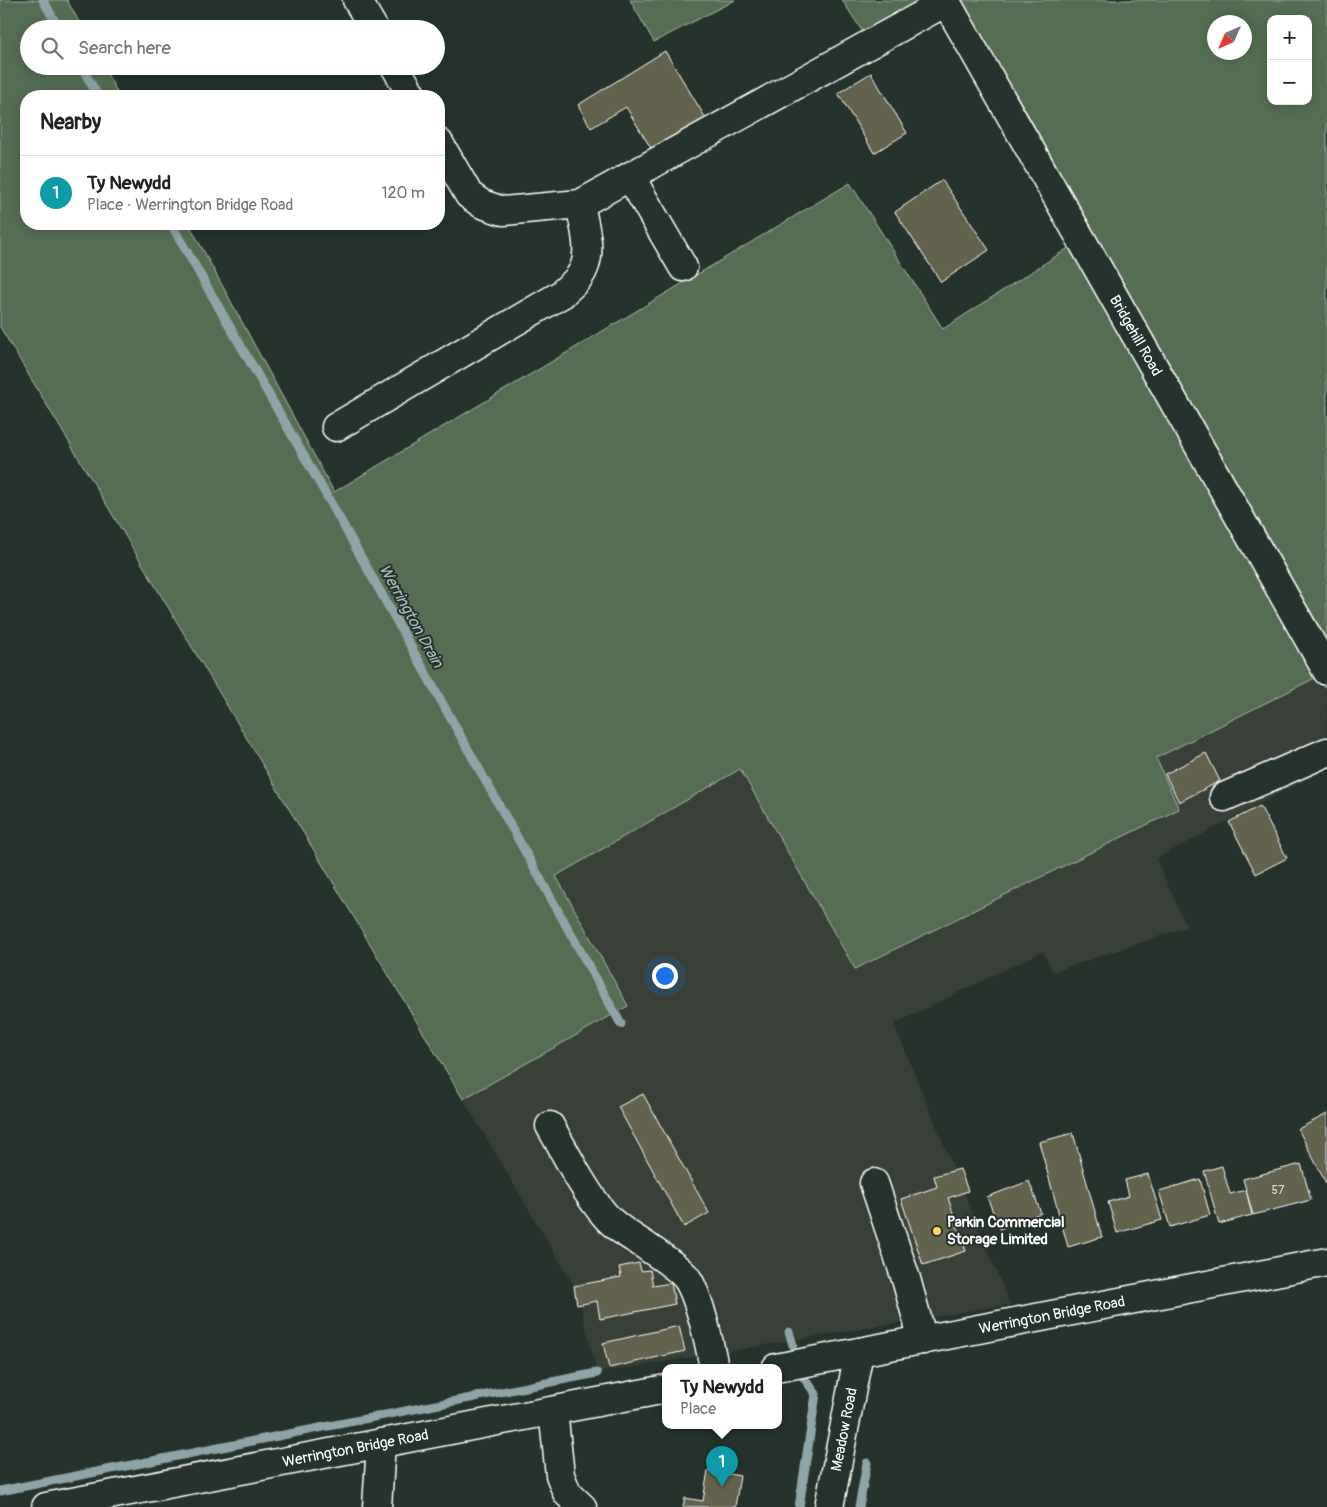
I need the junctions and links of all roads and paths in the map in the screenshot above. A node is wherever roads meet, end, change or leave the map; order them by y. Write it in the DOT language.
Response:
graph roads {
  1 [pos="358,0"];
  2 [pos="945,1"];
  3 [pos="369,20"];
  4 [pos="400,75"];
  5 [pos="409,90"];
  6 [pos="445,153"];
  7 [pos="630,176"];
  8 [pos="580,204"];
  9 [pos="683,267"];
  10 [pos="336,426"];
  11 [pos="1327,671"];
  12 [pos="1327,752"];
  13 [pos="1224,797"];
  14 [pos="550,1126"];
  15 [pos="874,1183"];
  16 [pos="1327,1262"];
  17 [pos="923,1340"];
  18 [pos="859,1352"];
  19 [pos="713,1364"];
  20 [pos="782,1367"];
  21 [pos="662,1390"];
  22 [pos="554,1410"];
  23 [pos="381,1443"];
  24 [pos="46,1507"];
  25 [pos="378,1507"];
  26 [pos="582,1507"];
  27 [pos="829,1507"];
  1 -- 3 [label="street"];
  2 -- 7 [label="street"];
  2 -- 11 [label="street, Bridgehill Road"];
  4 -- 5 [label="street"];
  6 -- 8 [label="street"];
  7 -- 8 [label="street"];
  7 -- 9 [label="street"];
  8 -- 10 [label="street"];
  12 -- 13 [label="street"];
  14 -- 19 [label="street"];
  15 -- 17 [label="street"];
  16 -- 17 [label="street, Werrington Bridge Road"];
  17 -- 18 [label="street, Werrington Bridge Road"];
  18 -- 20 [label="street, Werrington Bridge Road"];
  18 -- 27 [label="street, Meadow Road"];
  21 -- 22 [label="street, Werrington Bridge Road"];
  22 -- 23 [label="street, Werrington Bridge Road"];
  22 -- 26 [label="street"];
  23 -- 24 [label="street, Werrington Bridge Road"];
  23 -- 25 [label="street"];
}
